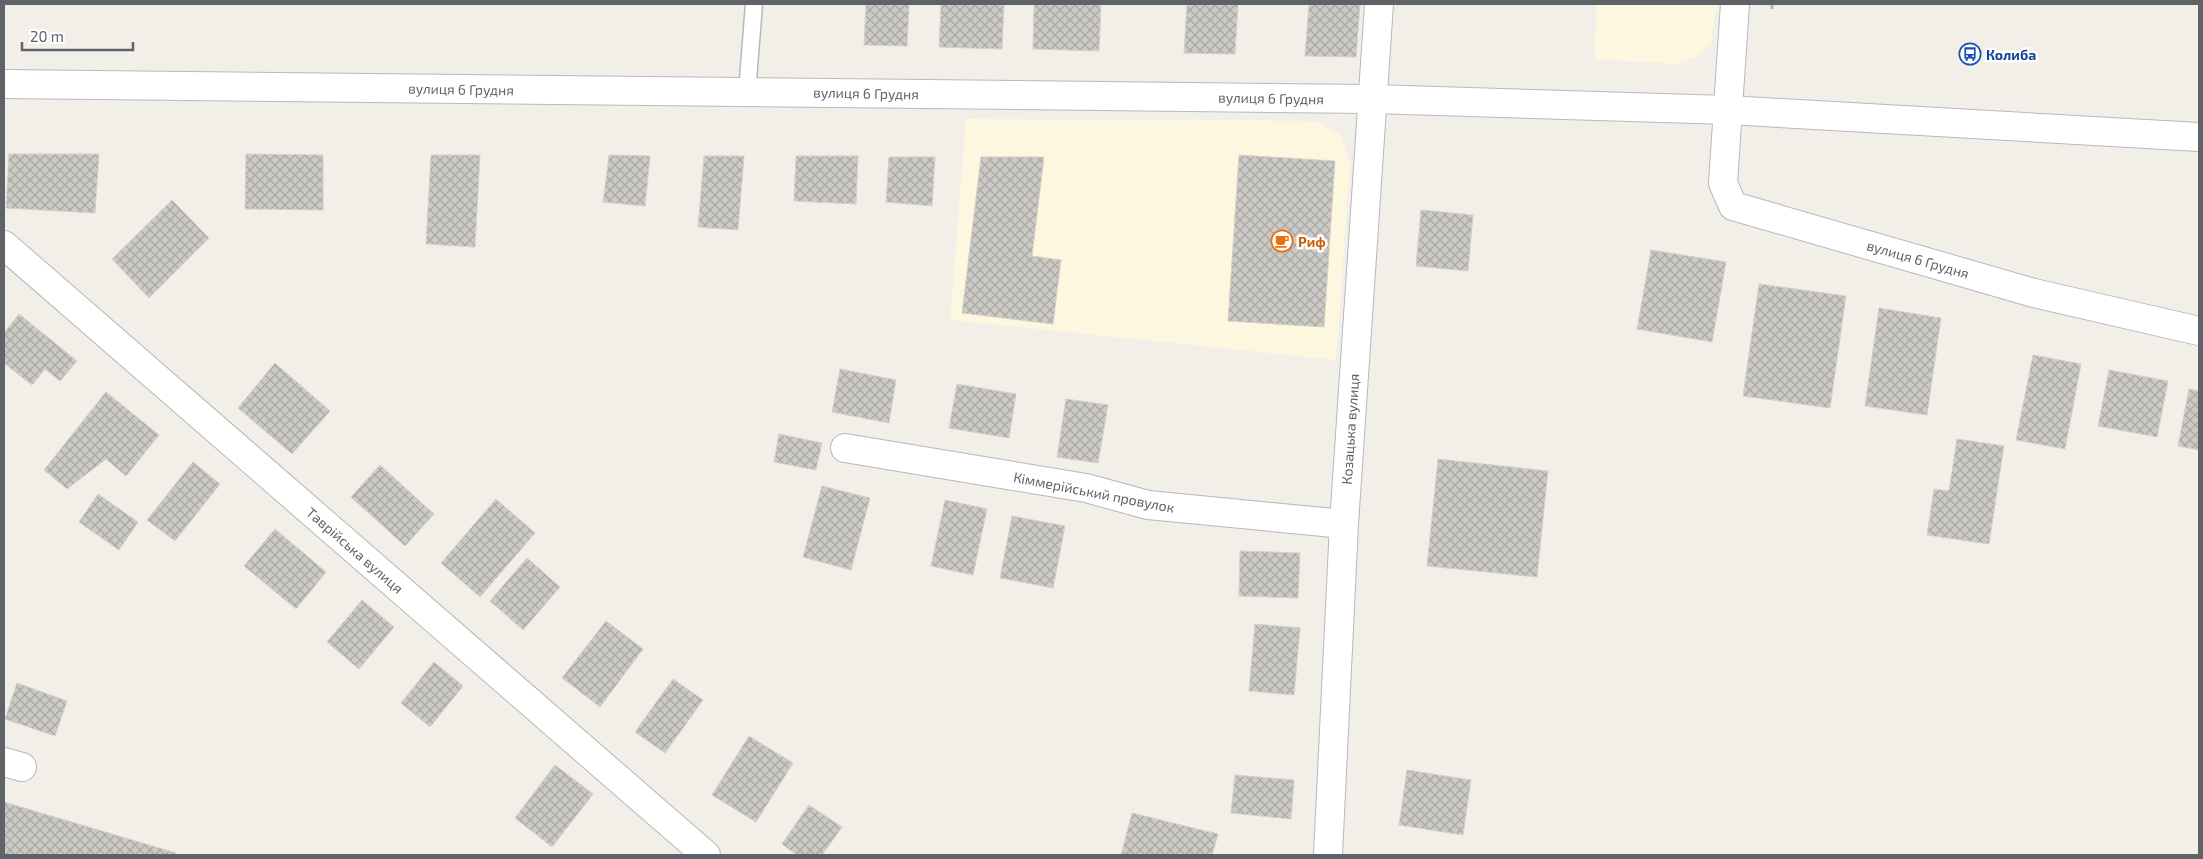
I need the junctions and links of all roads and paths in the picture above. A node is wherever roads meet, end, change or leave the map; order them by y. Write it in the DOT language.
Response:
graph roads {
  1 [pos="754,4"];
  2 [pos="1379,4"];
  3 [pos="1735,4"];
  4 [pos="1772,4"];
  5 [pos="1772,9"];
  6 [pos="4,84"];
  7 [pos="747,92"];
  8 [pos="1372,99"];
  9 [pos="1728,110"];
  10 [pos="2199,137"];
  11 [pos="4,245"];
  12 [pos="2199,331"];
  13 [pos="845,448"];
  14 [pos="1344,524"];
  15 [pos="706,855"];
  16 [pos="1328,855"];
  1 -- 7 [label="lane"];
  2 -- 8 [label="street, Козацька вулиця"];
  3 -- 9 [label="street"];
  4 -- 5 [label="path"];
  6 -- 7 [label="street, вулиця 6 Грудня"];
  7 -- 8 [label="street, вулиця 6 Грудня"];
  8 -- 9 [label="street, вулиця 6 Грудня"];
  8 -- 14 [label="street, Козацька вулиця"];
  9 -- 10 [label="street, вулиця 6 Грудня"];
  9 -- 12 [label="street, вулиця 6 Грудня"];
  11 -- 15 [label="street, Таврійська вулиця"];
  13 -- 14 [label="street, Кіммерійський провулок"];
  14 -- 16 [label="street, Козацька вулиця"];
}
